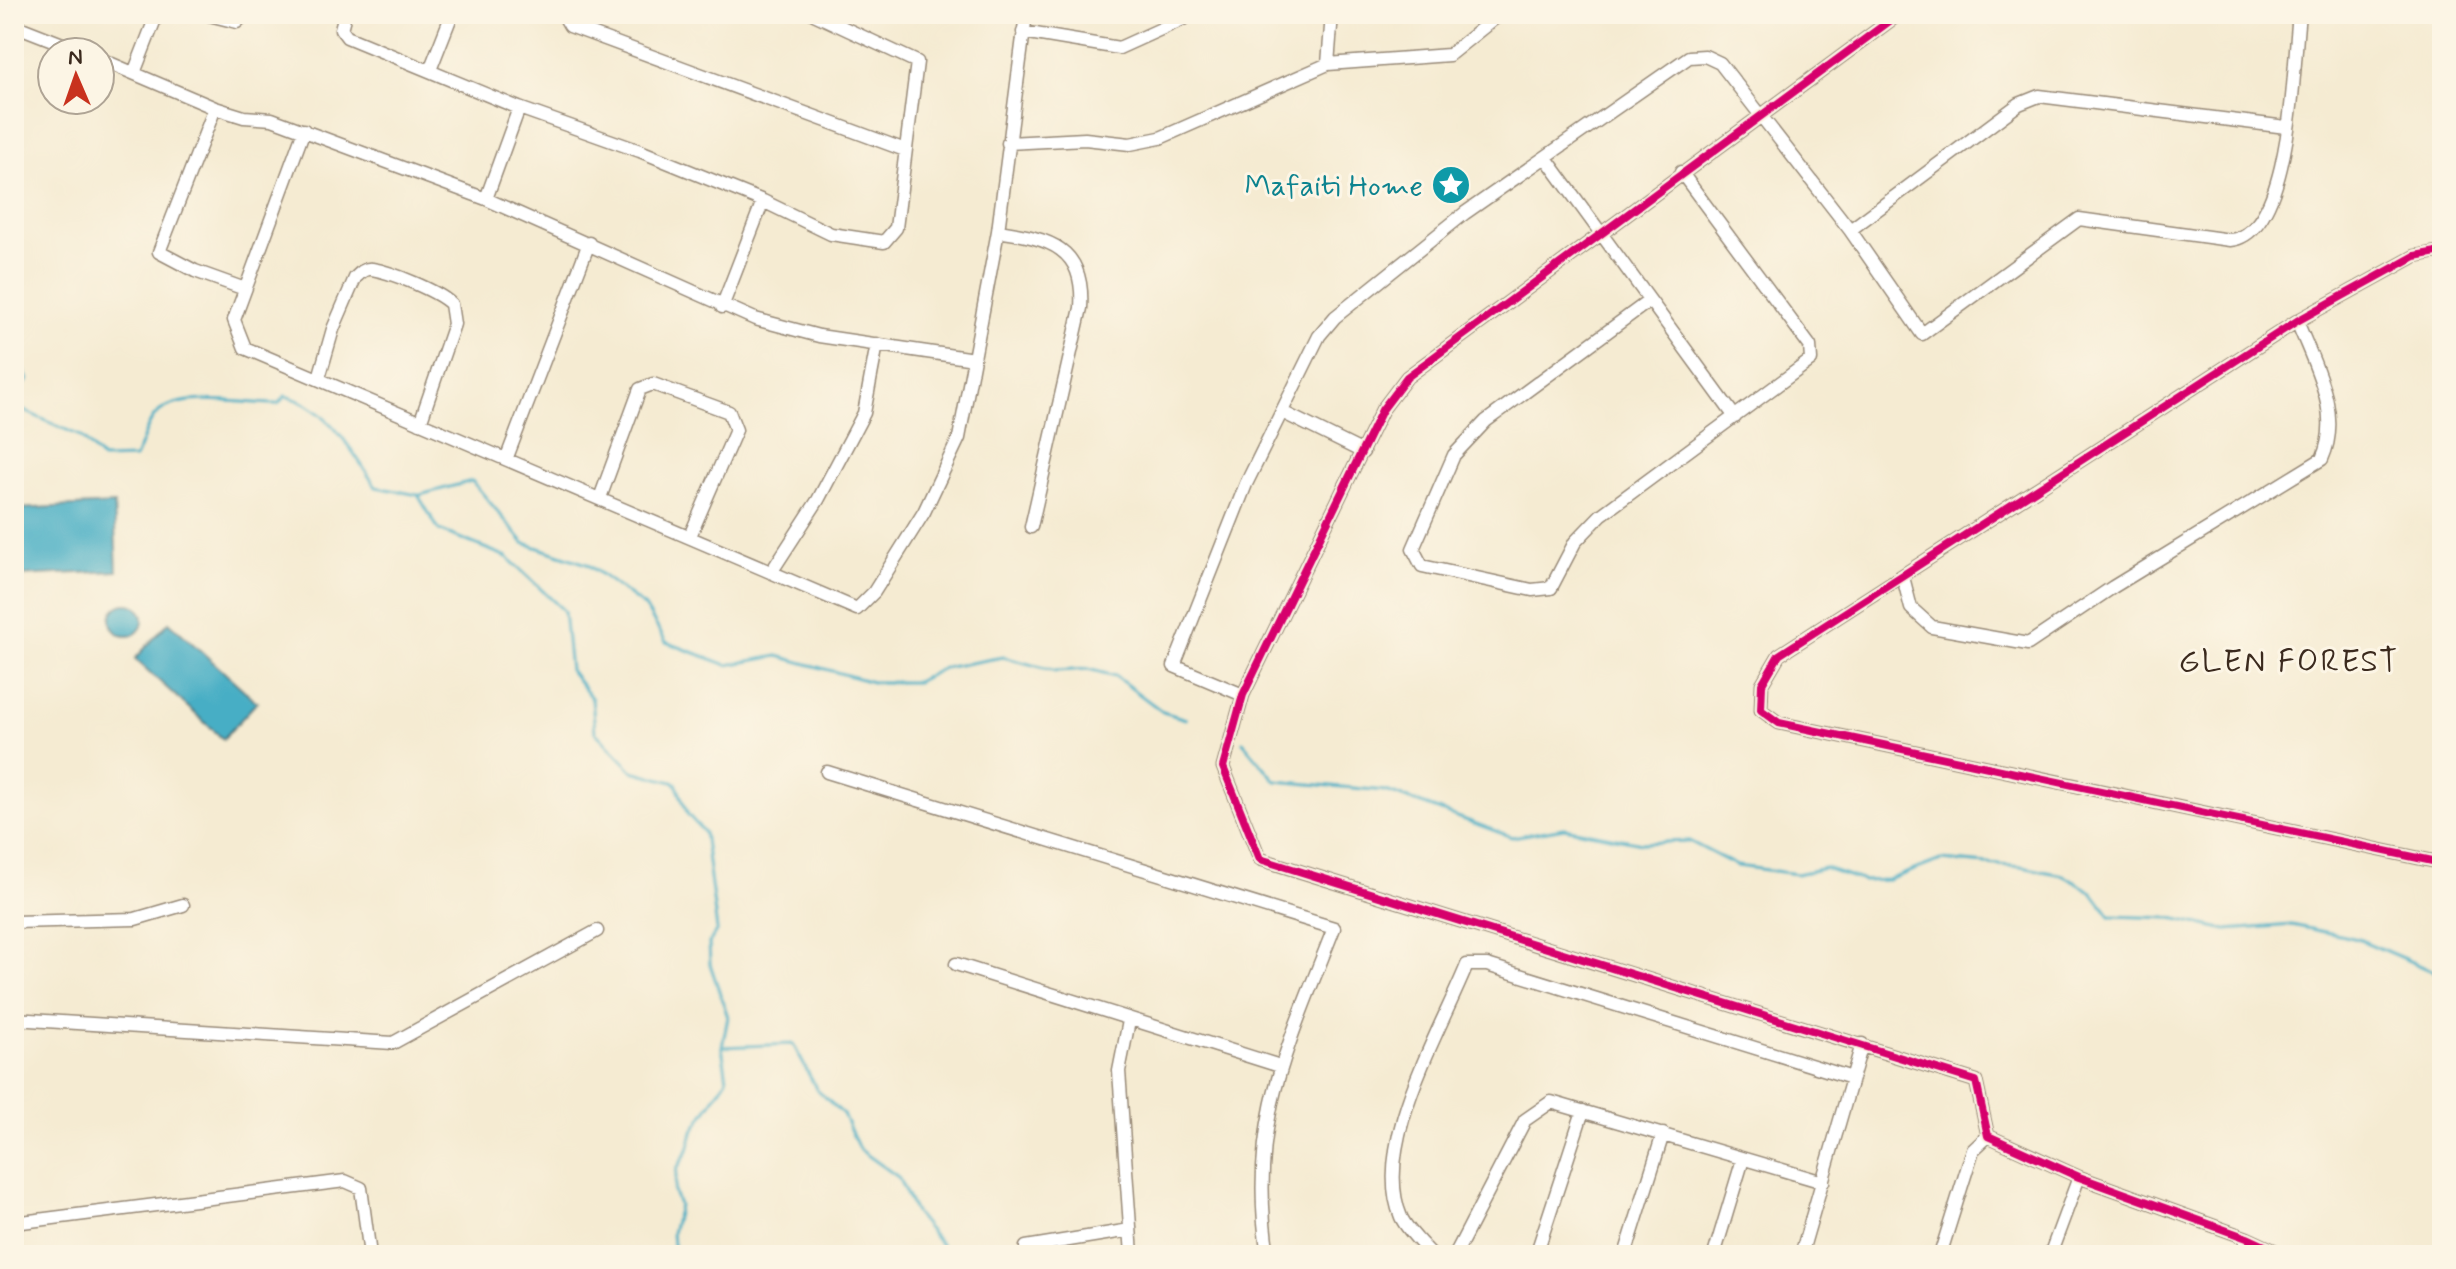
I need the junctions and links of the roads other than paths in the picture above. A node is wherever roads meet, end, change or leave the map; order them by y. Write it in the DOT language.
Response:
graph roads {
  1 [pos="157,14"];
  2 [pos="205,14"];
  3 [pos="245,14"];
  4 [pos="345,14"];
  5 [pos="452,14"];
  6 [pos="563,14"];
  7 [pos="814,14"];
  8 [pos="1026,14"];
  9 [pos="1194,14"];
  10 [pos="1332,14"];
  11 [pos="1500,14"];
  12 [pos="1899,14"];
  13 [pos="2299,14"];
  14 [pos="14,25"];
  15 [pos="1023,32"];
  16 [pos="42,36"];
  17 [pos="1328,64"];
  18 [pos="116,66"];
  19 [pos="430,70"];
  20 [pos="134,73"];
  21 [pos="215,108"];
  22 [pos="519,108"];
  23 [pos="1762,115"];
  24 [pos="2286,127"];
  25 [pos="304,130"];
  26 [pos="1008,143"];
  27 [pos="905,150"];
  28 [pos="1546,158"];
  29 [pos="1681,172"];
  30 [pos="486,199"];
  31 [pos="763,201"];
  32 [pos="1850,230"];
  33 [pos="998,231"];
  34 [pos="1601,233"];
  35 [pos="589,243"];
  36 [pos="2442,251"];
  37 [pos="245,289"];
  38 [pos="1649,301"];
  39 [pos="722,307"];
  40 [pos="2297,321"];
  41 [pos="877,344"];
  42 [pos="974,359"];
  43 [pos="319,378"];
  44 [pos="1282,412"];
  45 [pos="1735,417"];
  46 [pos="420,423"];
  47 [pos="1363,452"];
  48 [pos="507,457"];
  49 [pos="600,498"];
  50 [pos="1031,527"];
  51 [pos="690,536"];
  52 [pos="772,571"];
  53 [pos="1903,577"];
  54 [pos="1243,695"];
  55 [pos="827,772"];
  56 [pos="2442,863"];
  57 [pos="183,905"];
  58 [pos="14,922"];
  59 [pos="597,931"];
  60 [pos="956,964"];
  61 [pos="14,1019"];
  62 [pos="1129,1021"];
  63 [pos="1862,1044"];
  64 [pos="1280,1066"];
  65 [pos="1852,1078"];
  66 [pos="1583,1111"];
  67 [pos="1663,1134"];
  68 [pos="1988,1136"];
  69 [pos="1743,1159"];
  70 [pos="2079,1177"];
  71 [pos="1823,1182"];
  72 [pos="14,1223"];
  73 [pos="1130,1230"];
  74 [pos="2247,1238"];
  75 [pos="1026,1247"];
  76 [pos="370,1255"];
  77 [pos="1132,1255"];
  78 [pos="1268,1255"];
  79 [pos="1432,1255"];
  80 [pos="1455,1255"];
  81 [pos="1536,1255"];
  82 [pos="1625,1255"];
  83 [pos="1714,1255"];
  84 [pos="1801,1255"];
  85 [pos="1940,1255"];
  86 [pos="2050,1255"];
  87 [pos="2241,1255"];
  88 [pos="2284,1255"];
  1 -- 20 [label="street"];
  2 -- 3 [label="street"];
  4 -- 19 [label="street"];
  5 -- 19 [label="street"];
  6 -- 27 [label="street"];
  7 -- 27 [label="street"];
  8 -- 15 [label="street"];
  9 -- 15 [label="street"];
  10 -- 17 [label="street"];
  11 -- 17 [label="street"];
  12 -- 23 [label="street"];
  13 -- 24 [label="street"];
  14 -- 16 [label="street"];
  15 -- 26 [label="street"];
  17 -- 26 [label="street"];
  18 -- 20 [label="street"];
  19 -- 22 [label="street"];
  20 -- 21 [label="street"];
  21 -- 25 [label="street"];
  21 -- 37 [label="street"];
  22 -- 30 [label="street"];
  22 -- 31 [label="street"];
  23 -- 28 [label="street"];
  23 -- 29 [label="street"];
  23 -- 32 [label="street"];
  24 -- 32 [label="street"];
  24 -- 32 [label="street"];
  25 -- 30 [label="street"];
  25 -- 37 [label="street"];
  26 -- 33 [label="street"];
  27 -- 31 [label="street"];
  28 -- 34 [label="street"];
  28 -- 44 [label="street"];
  29 -- 34 [label="street"];
  29 -- 45 [label="street"];
  30 -- 35 [label="street"];
  31 -- 39 [label="street"];
  33 -- 42 [label="street"];
  33 -- 50 [label="street"];
  34 -- 38 [label="street"];
  34 -- 47 [label="street"];
  35 -- 39 [label="street"];
  35 -- 48 [label="street"];
  36 -- 40 [label="street"];
  37 -- 43 [label="street"];
  38 -- 45 [label="street"];
  38 -- 45 [label="street"];
  39 -- 41 [label="street"];
  40 -- 53 [label="street"];
  40 -- 53 [label="street"];
  41 -- 42 [label="street"];
  41 -- 52 [label="street"];
  42 -- 52 [label="street"];
  43 -- 46 [label="street"];
  43 -- 46 [label="street"];
  44 -- 47 [label="street"];
  44 -- 54 [label="street"];
  46 -- 48 [label="street"];
  47 -- 54 [label="street"];
  48 -- 49 [label="street"];
  49 -- 51 [label="street"];
  49 -- 51 [label="street"];
  51 -- 52 [label="street"];
  53 -- 56 [label="street"];
  54 -- 63 [label="street"];
  55 -- 64 [label="street"];
  57 -- 58 [label="street"];
  59 -- 61 [label="street"];
  60 -- 62 [label="street"];
  62 -- 64 [label="street"];
  62 -- 73 [label="street"];
  63 -- 65 [label="street"];
  63 -- 68 [label="street"];
  64 -- 78 [label="street"];
  65 -- 71 [label="street"];
  65 -- 79 [label="street"];
  66 -- 67 [label="street"];
  66 -- 80 [label="street"];
  66 -- 81 [label="street"];
  67 -- 69 [label="street"];
  67 -- 82 [label="street"];
  68 -- 70 [label="street"];
  68 -- 85 [label="street"];
  69 -- 71 [label="street"];
  69 -- 83 [label="street"];
  70 -- 74 [label="street"];
  70 -- 86 [label="street"];
  71 -- 84 [label="street"];
  72 -- 76 [label="street"];
  73 -- 75 [label="street"];
  73 -- 77 [label="street"];
  74 -- 87 [label="street"];
  74 -- 88 [label="street"];
}
